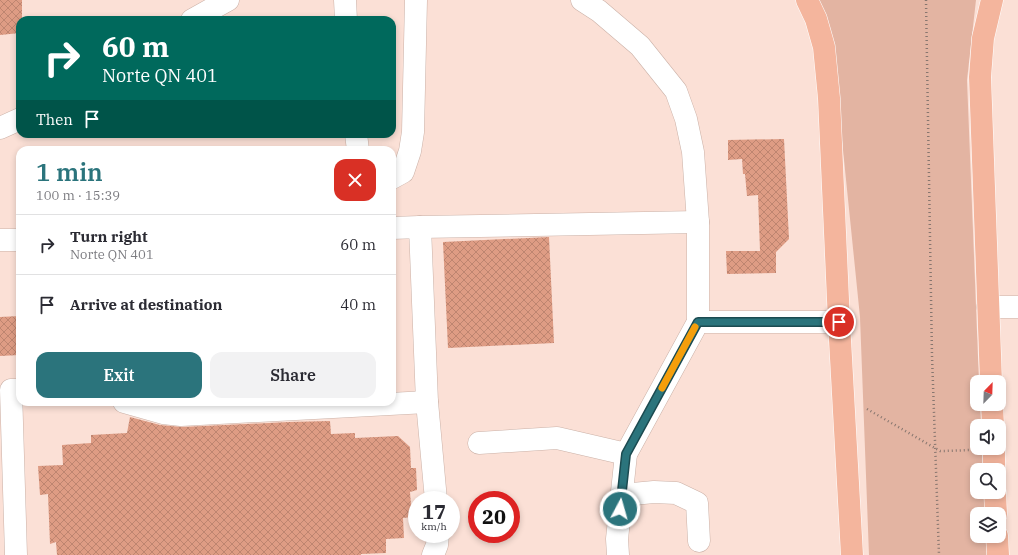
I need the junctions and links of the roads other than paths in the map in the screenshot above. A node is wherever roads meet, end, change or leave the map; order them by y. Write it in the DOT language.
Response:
graph roads {
  1 [pos="228,0"];
  2 [pos="345,0"];
  3 [pos="416,0"];
  4 [pos="582,0"];
  5 [pos="807,0"];
  6 [pos="992,0"];
  7 [pos="199,16"];
  8 [pos="346,16"];
  9 [pos="16,121"];
  10 [pos="0,128"];
  11 [pos="396,176"];
  12 [pos="698,222"];
  13 [pos="396,228"];
  14 [pos="420,228"];
  15 [pos="0,240"];
  16 [pos="16,240"];
  17 [pos="988,307"];
  18 [pos="1018,307"];
  19 [pos="698,322"];
  20 [pos="839,322"];
  21 [pos="991,375"];
  22 [pos="10,390"];
  23 [pos="427,402"];
  24 [pos="396,404"];
  25 [pos="138,406"];
  26 [pos="351,406"];
  27 [pos="479,443"];
  28 [pos="626,454"];
  29 [pos="435,491"];
  30 [pos="622,495"];
  31 [pos="699,541"];
  32 [pos="437,543"];
  33 [pos="997,543"];
  34 [pos="16,555"];
  35 [pos="433,555"];
  36 [pos="618,555"];
  37 [pos="852,555"];
  38 [pos="998,555"];
  1 -- 7 [label="street"];
  2 -- 8 [label="street"];
  3 -- 11 [label="street"];
  4 -- 12 [label="street"];
  5 -- 20 [label="main road"];
  6 -- 17 [label="main road"];
  9 -- 10 [label="street"];
  12 -- 14 [label="street"];
  12 -- 19 [label="street"];
  13 -- 14 [label="street"];
  14 -- 23 [label="street"];
  15 -- 16 [label="street"];
  17 -- 18 [label="street"];
  17 -- 21 [label="main road"];
  19 -- 20 [label="street"];
  19 -- 28 [label="street"];
  20 -- 37 [label="main road"];
  22 -- 34 [label="street"];
  23 -- 24 [label="street"];
  23 -- 29 [label="street"];
  25 -- 26 [label="street"];
  27 -- 28 [label="street"];
  28 -- 30 [label="street"];
  30 -- 31 [label="street"];
  30 -- 36 [label="street"];
  32 -- 35 [label="street"];
  33 -- 38 [label="main road"];
}
